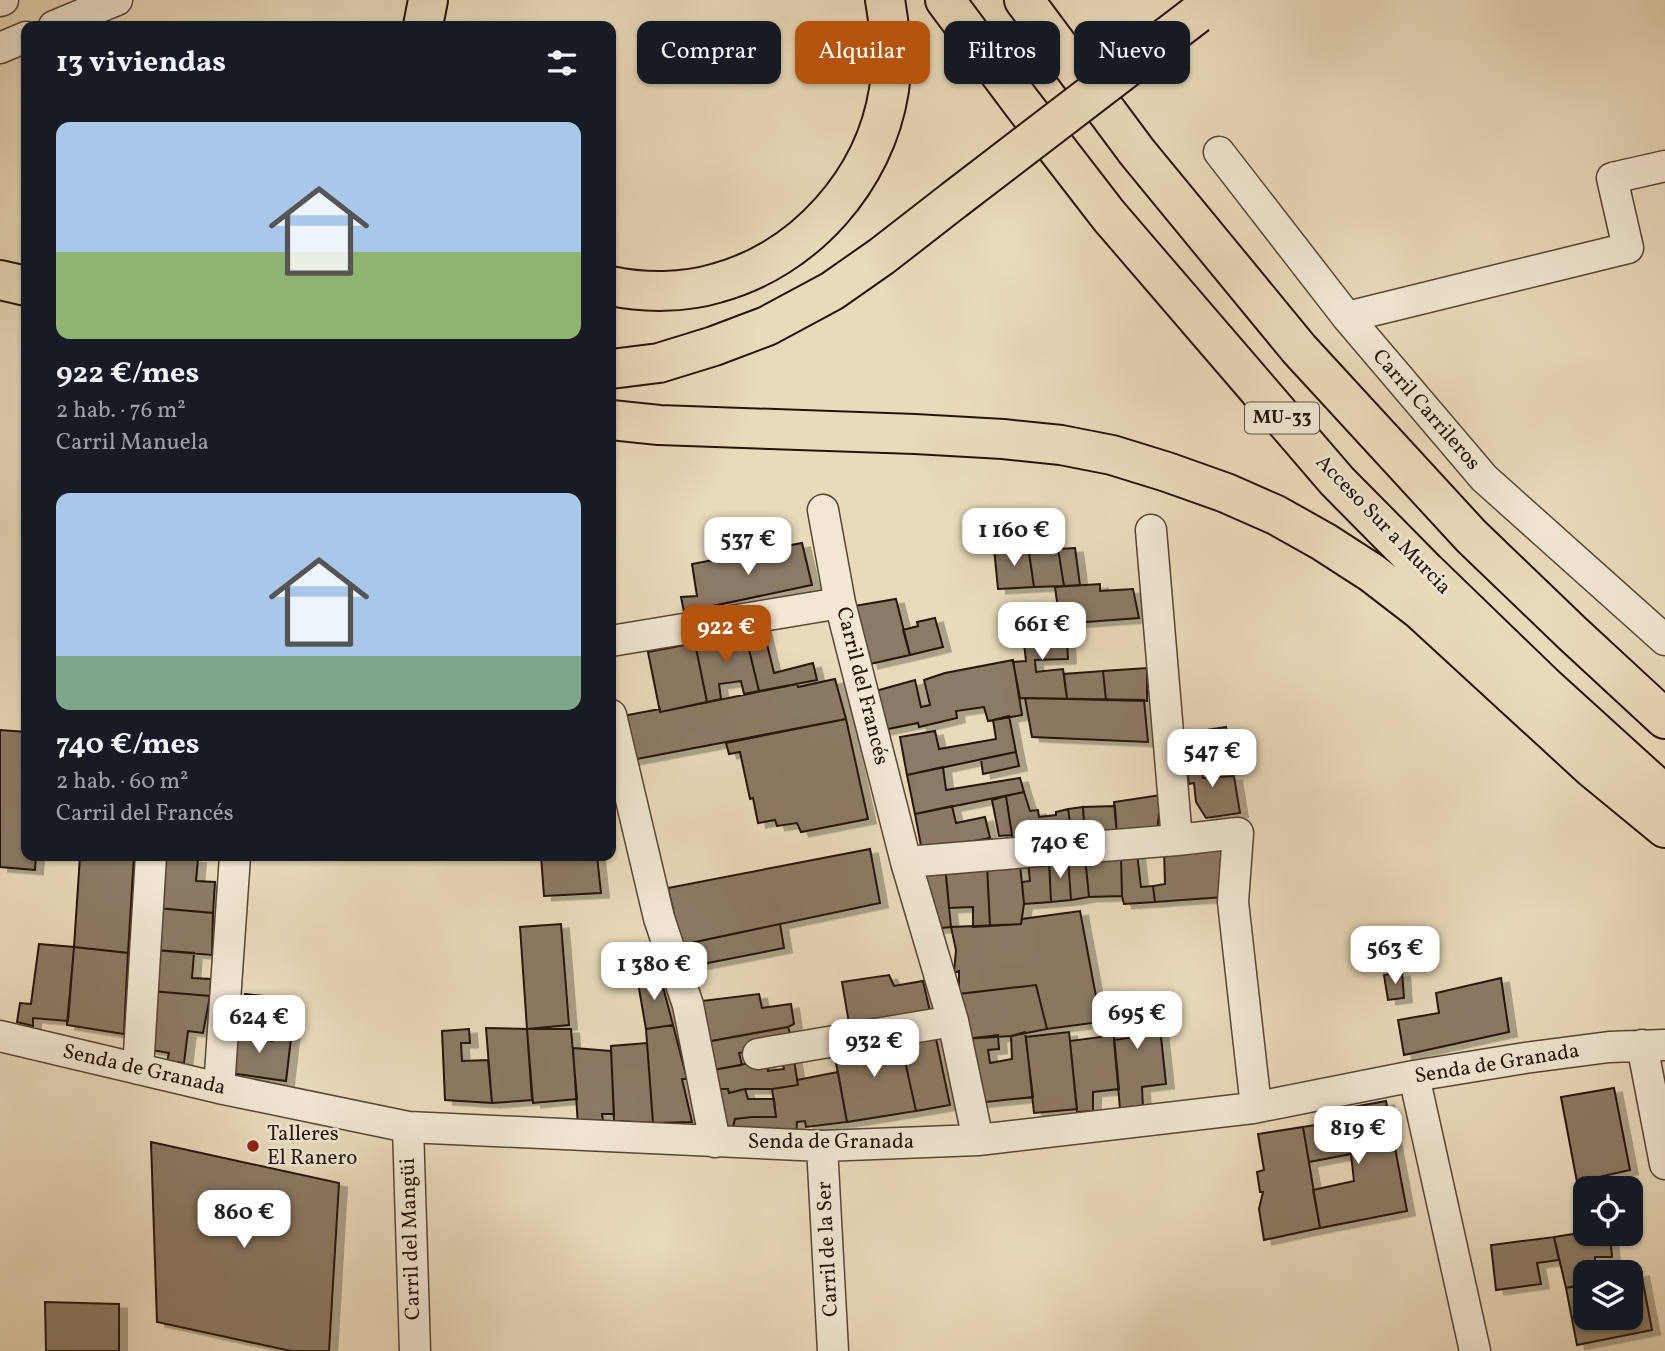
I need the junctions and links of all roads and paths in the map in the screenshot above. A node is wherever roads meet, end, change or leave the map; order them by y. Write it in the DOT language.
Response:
graph roads {
  1 [pos="117,0"];
  2 [pos="428,0"];
  3 [pos="885,0"];
  4 [pos="945,0"];
  5 [pos="1024,0"];
  6 [pos="1205,7"];
  7 [pos="66,21"];
  8 [pos="423,21"];
  9 [pos="21,39"];
  10 [pos="0,48"];
  11 [pos="1219,152"];
  12 [pos="1665,166"];
  13 [pos="0,280"];
  14 [pos="21,285"];
  15 [pos="616,287"];
  16 [pos="1347,317"];
  17 [pos="616,368"];
  18 [pos="616,421"];
  19 [pos="823,510"];
  20 [pos="1151,530"];
  21 [pos="840,603"];
  22 [pos="616,640"];
  23 [pos="1665,640"];
  24 [pos="1665,719"];
  25 [pos="616,736"];
  26 [pos="1665,795"];
  27 [pos="1665,828"];
  28 [pos="1177,840"];
  29 [pos="151,861"];
  30 [pos="234,861"];
  31 [pos="906,862"];
  32 [pos="953,1021"];
  33 [pos="0,1036"];
  34 [pos="1654,1045"];
  35 [pos="758,1054"];
  36 [pos="138,1069"];
  37 [pos="1414,1076"];
  38 [pos="219,1088"];
  39 [pos="1256,1107"];
  40 [pos="408,1127"];
  41 [pos="978,1140"];
  42 [pos="715,1142"];
  43 [pos="822,1146"];
  44 [pos="1665,1164"];
  45 [pos="415,1351"];
  46 [pos="833,1351"];
  47 [pos="1475,1351"];
  1 -- 7 [label="street"];
  2 -- 8 [label="highway"];
  3 -- 15 [label="highway"];
  4 -- 26 [label="highway, Acceso Sur a Murcia / MU-33"];
  5 -- 24 [label="highway, MU-33"];
  6 -- 17 [label="highway, bridge"];
  9 -- 10 [label="street"];
  11 -- 16 [label="street, Carril Carrileros"];
  12 -- 16 [label="street"];
  13 -- 14 [label="highway"];
  16 -- 23 [label="street, Carril Carrileros"];
  18 -- 27 [label="highway"];
  19 -- 21 [label="street, Carril del Francés"];
  20 -- 28 [label="street"];
  21 -- 22 [label="street"];
  21 -- 31 [label="street, Carril del Francés"];
  25 -- 42 [label="street"];
  28 -- 31 [label="street"];
  28 -- 39 [label="street"];
  29 -- 36 [label="street"];
  30 -- 38 [label="street"];
  31 -- 32 [label="street, Carril del Francés"];
  32 -- 35 [label="street"];
  32 -- 41 [label="street, Carril del Francés"];
  33 -- 36 [label="street, Senda de Granada"];
  34 -- 37 [label="street, Senda de Granada"];
  34 -- 44 [label="street"];
  36 -- 38 [label="street, Senda de Granada"];
  37 -- 39 [label="street, Senda de Granada"];
  37 -- 47 [label="street"];
  38 -- 40 [label="street, Senda de Granada"];
  39 -- 41 [label="street, Senda de Granada"];
  40 -- 42 [label="street, Senda de Granada"];
  40 -- 45 [label="street, Carril del Mangüi"];
  41 -- 43 [label="street, Senda de Granada"];
  42 -- 43 [label="street, Senda de Granada"];
  43 -- 46 [label="street, Carril de la Ser"];
}
